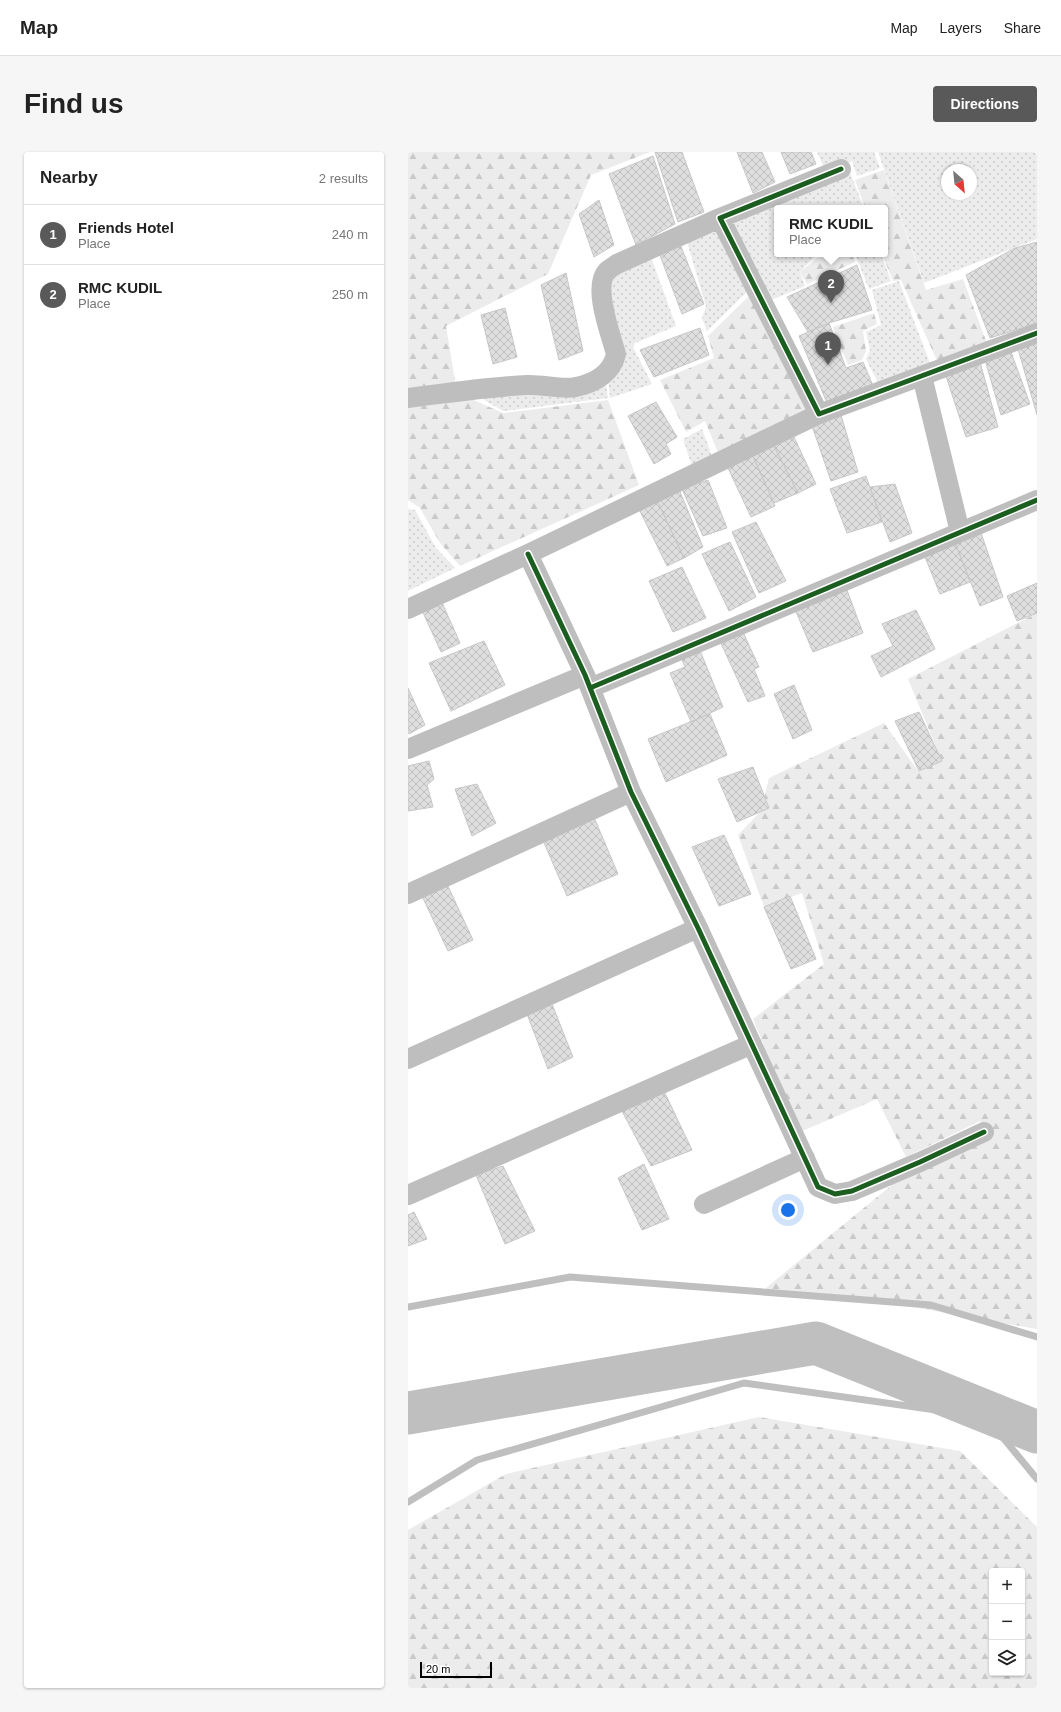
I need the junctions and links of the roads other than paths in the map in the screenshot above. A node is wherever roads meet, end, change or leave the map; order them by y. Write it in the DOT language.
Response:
graph roads {
  1 [pos="841,169"];
  2 [pos="720,218"];
  3 [pos="1037,333"];
  4 [pos="922,376"];
  5 [pos="408,398"];
  6 [pos="819,414"];
  7 [pos="1037,500"];
  8 [pos="960,532"];
  9 [pos="528,554"];
  10 [pos="408,610"];
  11 [pos="587,681"];
  12 [pos="408,749"];
  13 [pos="631,792"];
  14 [pos="408,894"];
  15 [pos="698,928"];
  16 [pos="752,1044"];
  17 [pos="408,1059"];
  18 [pos="984,1132"];
  19 [pos="805,1158"];
  20 [pos="408,1195"];
  21 [pos="704,1204"];
  1 -- 2 [label="street"];
  2 -- 5 [label="street"];
  2 -- 6 [label="street"];
  3 -- 4 [label="street"];
  4 -- 6 [label="street"];
  4 -- 8 [label="street"];
  6 -- 9 [label="street"];
  7 -- 8 [label="street"];
  8 -- 11 [label="street"];
  9 -- 10 [label="street"];
  9 -- 11 [label="street"];
  11 -- 12 [label="street"];
  11 -- 13 [label="street"];
  13 -- 14 [label="street"];
  13 -- 15 [label="street"];
  15 -- 16 [label="street"];
  15 -- 17 [label="street"];
  16 -- 19 [label="street"];
  16 -- 20 [label="street"];
  18 -- 19 [label="street"];
  19 -- 21 [label="street"];
}
